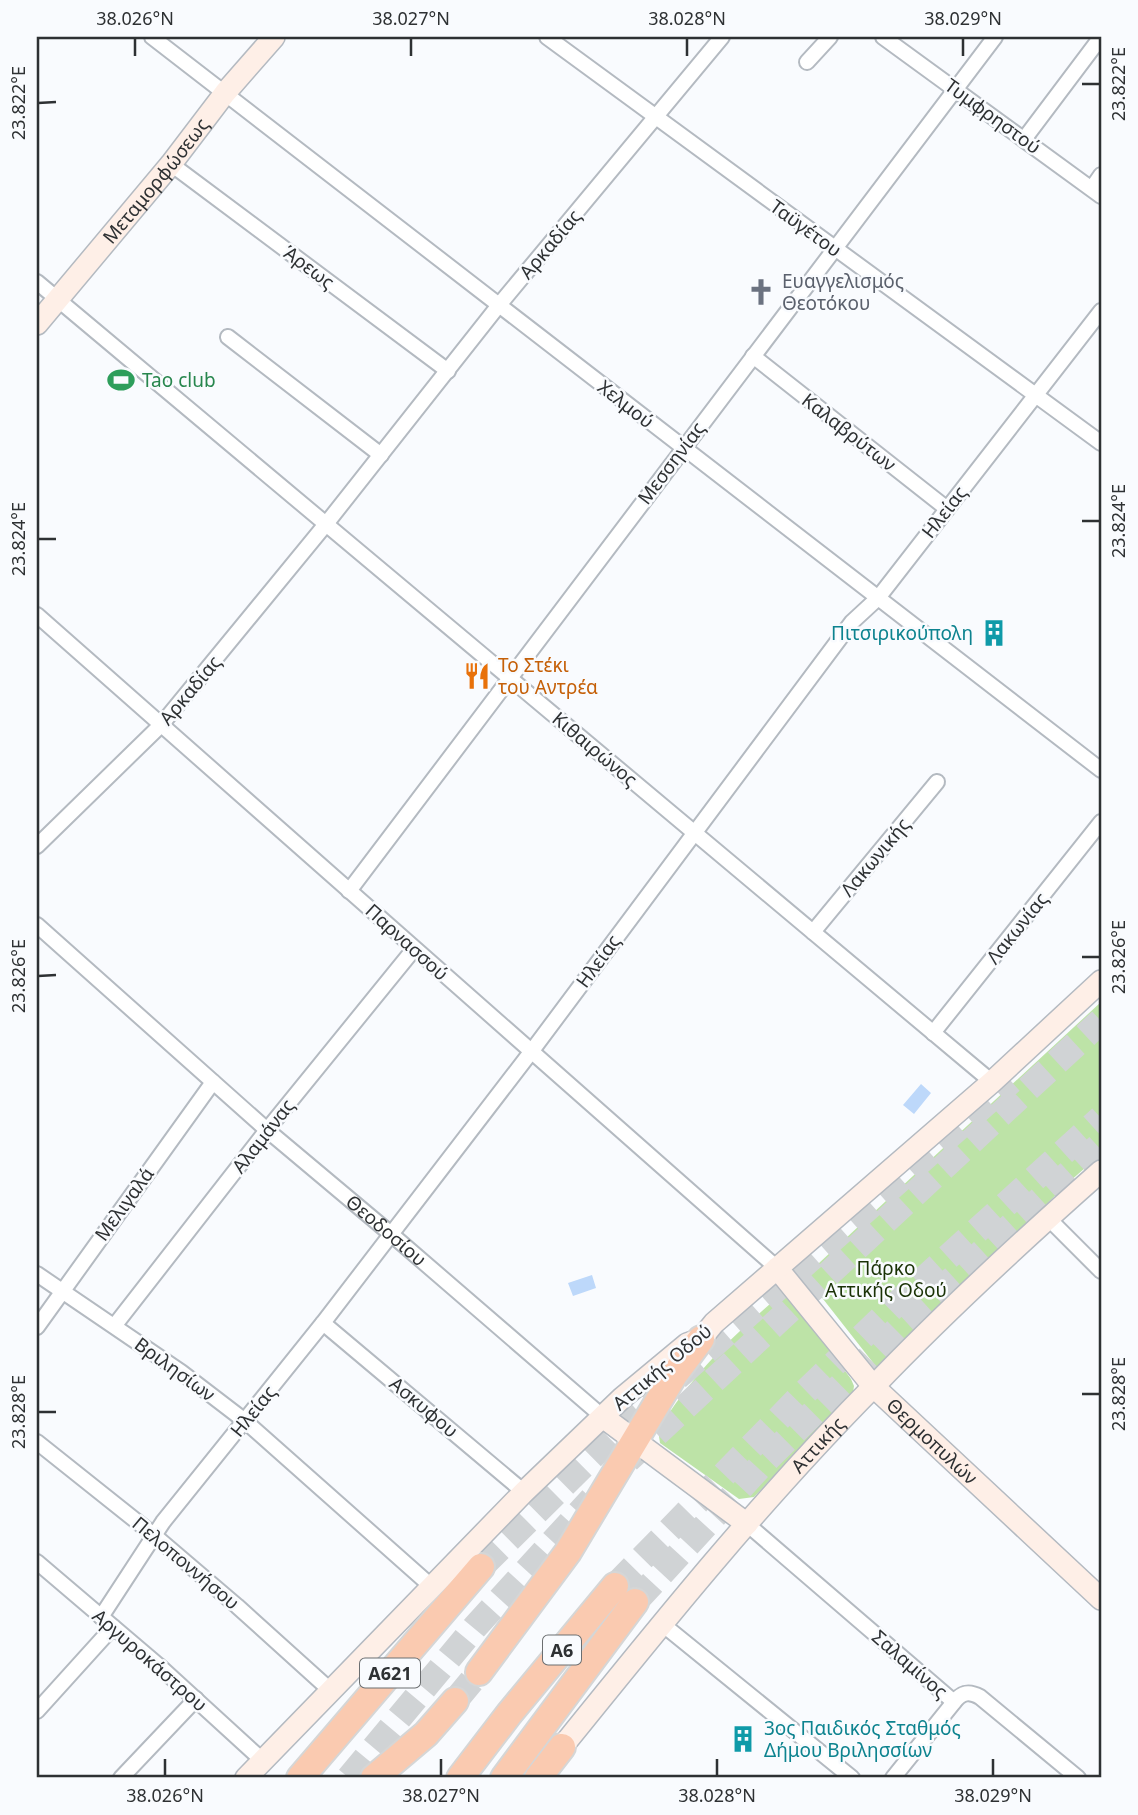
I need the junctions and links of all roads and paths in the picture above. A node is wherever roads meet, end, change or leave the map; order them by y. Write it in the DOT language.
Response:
graph roads {
  1 [pos="152,37"];
  2 [pos="274,37"];
  3 [pos="547,37"];
  4 [pos="722,37"];
  5 [pos="830,37"];
  6 [pos="883,37"];
  7 [pos="995,37"];
  8 [pos="1101,37"];
  9 [pos="807,62"];
  10 [pos="954,89"];
  11 [pos="225,93"];
  12 [pos="656,118"];
  13 [pos="1025,138"];
  14 [pos="171,164"];
  15 [pos="1101,175"];
  16 [pos="1096,192"];
  17 [pos="834,248"];
  18 [pos="37,282"];
  19 [pos="58,300"];
  20 [pos="499,305"];
  21 [pos="1101,310"];
  22 [pos="37,324"];
  23 [pos="228,337"];
  24 [pos="753,356"];
  25 [pos="448,371"];
  26 [pos="1036,395"];
  27 [pos="1101,443"];
  28 [pos="683,447"];
  29 [pos="381,455"];
  30 [pos="946,508"];
  31 [pos="326,524"];
  32 [pos="878,598"];
  33 [pos="37,615"];
  34 [pos="511,679"];
  35 [pos="161,725"];
  36 [pos="1101,771"];
  37 [pos="937,782"];
  38 [pos="1101,822"];
  39 [pos="694,832"];
  40 [pos="37,846"];
  41 [pos="349,891"];
  42 [pos="37,925"];
  43 [pos="813,932"];
  44 [pos="414,948"];
  45 [pos="1101,981"];
  46 [pos="933,1033"];
  47 [pos="531,1052"];
  48 [pos="213,1082"];
  49 [pos="992,1082"];
  50 [pos="267,1130"];
  51 [pos="1101,1171"];
  52 [pos="1048,1218"];
  53 [pos="391,1234"];
  54 [pos="777,1268"];
  55 [pos="1101,1271"];
  56 [pos="37,1274"];
  57 [pos="61,1291"];
  58 [pos="323,1323"];
  59 [pos="115,1325"];
  60 [pos="37,1327"];
  61 [pos="701,1339"];
  62 [pos="873,1386"];
  63 [pos="603,1417"];
  64 [pos="245,1421"];
  65 [pos="634,1440"];
  66 [pos="37,1442"];
  67 [pos="524,1492"];
  68 [pos="747,1524"];
  69 [pos="155,1536"];
  70 [pos="37,1562"];
  71 [pos="481,1567"];
  72 [pos="430,1586"];
  73 [pos="1101,1599"];
  74 [pos="101,1617"];
  75 [pos="661,1623"];
  76 [pos="113,1627"];
  77 [pos="479,1672"];
  78 [pos="330,1690"];
  79 [pos="196,1699"];
  80 [pos="456,1702"];
  81 [pos="954,1702"];
  82 [pos="37,1711"];
  83 [pos="562,1747"];
  84 [pos="262,1760"];
  85 [pos="121,1778"];
  86 [pos="246,1778"];
  87 [pos="300,1778"];
  88 [pos="374,1778"];
  89 [pos="460,1778"];
  90 [pos="504,1778"];
  91 [pos="538,1778"];
  92 [pos="551,1778"];
  93 [pos="852,1778"];
  94 [pos="893,1778"];
  95 [pos="1078,1778"];
  1 -- 11 [label="street, Χελμού"];
  2 -- 11 [label="street, Μεταμορφώσεως"];
  3 -- 12 [label="street, Ταϋγέτου"];
  4 -- 12 [label="street, Αρκαδίας"];
  5 -- 9 [label="street"];
  6 -- 10 [label="street, Τυμφρηστού"];
  7 -- 10 [label="street, Μεσσηνίας"];
  8 -- 13 [label="street"];
  10 -- 13 [label="street, Τυμφρηστού"];
  10 -- 17 [label="street, Μεσσηνίας"];
  11 -- 14 [label="street, Μεταμορφώσεως"];
  11 -- 20 [label="street, Χελμού"];
  12 -- 17 [label="street, Ταϋγέτου"];
  12 -- 20 [label="street, Αρκαδίας"];
  13 -- 16 [label="street, Τυμφρηστού"];
  14 -- 19 [label="street, Μεταμορφώσεως"];
  14 -- 25 [label="street, Άρεως"];
  15 -- 16 [label="street"];
  17 -- 24 [label="street, Μεσσηνίας"];
  17 -- 26 [label="street, Ταϋγέτου"];
  18 -- 19 [label="street, Κιθαιρώνος"];
  19 -- 22 [label="street, Μεταμορφώσεως"];
  19 -- 31 [label="street, Κιθαιρώνος"];
  20 -- 25 [label="street, Αρκαδίας"];
  20 -- 28 [label="street, Χελμού"];
  21 -- 26 [label="street, Ηλείας"];
  23 -- 29 [label="street"];
  24 -- 28 [label="street, Μεσσηνίας"];
  24 -- 30 [label="street, Καλαβρύτων"];
  25 -- 29 [label="street, Αρκαδίας"];
  26 -- 27 [label="street, Ταϋγέτου"];
  26 -- 30 [label="street, Ηλείας"];
  28 -- 32 [label="street, Χελμού"];
  28 -- 34 [label="street, Μεσσηνίας"];
  29 -- 31 [label="street, Αρκαδίας"];
  30 -- 32 [label="street, Ηλείας"];
  31 -- 34 [label="street, Κιθαιρώνος"];
  31 -- 35 [label="street, Αρκαδίας"];
  32 -- 36 [label="street, Χελμού"];
  32 -- 39 [label="street, Ηλείας"];
  33 -- 35 [label="street, Παρνασσού"];
  34 -- 39 [label="street, Κιθαιρώνος"];
  34 -- 41 [label="street, Μεσσηνίας"];
  35 -- 40 [label="street, Αρκαδίας"];
  35 -- 41 [label="street, Παρνασσού"];
  37 -- 43 [label="street, Λακωνικής"];
  38 -- 46 [label="street, Λακωνίας"];
  39 -- 43 [label="street, Κιθαιρώνος"];
  39 -- 47 [label="street, Ηλείας"];
  41 -- 44 [label="street, Παρνασσού"];
  42 -- 48 [label="street, Θεοδοσίου"];
  43 -- 46 [label="street, Κιθαιρώνος"];
  44 -- 47 [label="street, Παρνασσού"];
  44 -- 50 [label="street, Αλαμάνας"];
  45 -- 49 [label="street, Αττικής Οδού"];
  46 -- 49 [label="street, Κιθαιρώνος"];
  47 -- 53 [label="street, Ηλείας"];
  47 -- 54 [label="street, Παρνασσού"];
  48 -- 50 [label="street, Θεοδοσίου"];
  48 -- 57 [label="street, Μελιγαλά"];
  49 -- 54 [label="street, Αττικής Οδού"];
  50 -- 53 [label="street, Θεοδοσίου"];
  50 -- 59 [label="street, Αλαμάνας"];
  51 -- 52 [label="street, Αττικής"];
  52 -- 55 [label="street"];
  52 -- 62 [label="street, Αττικής"];
  53 -- 58 [label="street, Ηλείας"];
  53 -- 63 [label="street, Θεοδοσίου"];
  54 -- 61 [label="street, Αττικής Οδού"];
  54 -- 62 [label="street, Θερμοπυλών"];
  56 -- 57 [label="street, Βριλησίων"];
  57 -- 59 [label="street, Βριλησίων"];
  57 -- 60 [label="street, Μελιγαλά"];
  58 -- 64 [label="street, Ηλείας"];
  58 -- 67 [label="street, Ασκυφου"];
  59 -- 64 [label="street, Βριλησίων"];
  61 -- 63 [label="street, Αττικής Οδού"];
  61 -- 65 [label="highway"];
  62 -- 68 [label="street, Αττικής"];
  62 -- 73 [label="street, Θερμοπυλών"];
  63 -- 65 [label="street, Θεοδοσίου"];
  63 -- 67 [label="street, Αττικής Οδού"];
  64 -- 69 [label="street, Ηλείας"];
  64 -- 72 [label="street, Βριλησίων"];
  65 -- 68 [label="street, Θεοδοσίου"];
  65 -- 77 [label="highway"];
  66 -- 69 [label="street, Πελοποννήσου"];
  67 -- 72 [label="street, Αττικής Οδού"];
  68 -- 75 [label="street, Αττικής"];
  68 -- 81 [label="street, Σαλαμίνος"];
  69 -- 74 [label="street, Ηλείας"];
  69 -- 78 [label="street, Πελοποννήσου"];
  70 -- 74 [label="street, Αργυροκάστρου"];
  71 -- 87 [label="highway, Α621"];
  72 -- 78 [label="street, Αττικής Οδού"];
  74 -- 76 [label="street, Αργυροκάστρου"];
  75 -- 83 [label="street, Αττικής"];
  75 -- 93 [label="street"];
  76 -- 79 [label="street, Αργυροκάστρου"];
  76 -- 82 [label="street"];
  78 -- 84 [label="street, Αττικής Οδού"];
  79 -- 84 [label="street, Αργυροκάστρου"];
  79 -- 85 [label="street"];
  80 -- 88 [label="highway"];
  81 -- 94 [label="street"];
  81 -- 95 [label="street, Σαλαμίνος"];
  83 -- 91 [label="highway"];
  83 -- 92 [label="street"];
  84 -- 86 [label="street, Αττικής Οδού"];
  89 -- 90 [label="highway, Α6"];
}
